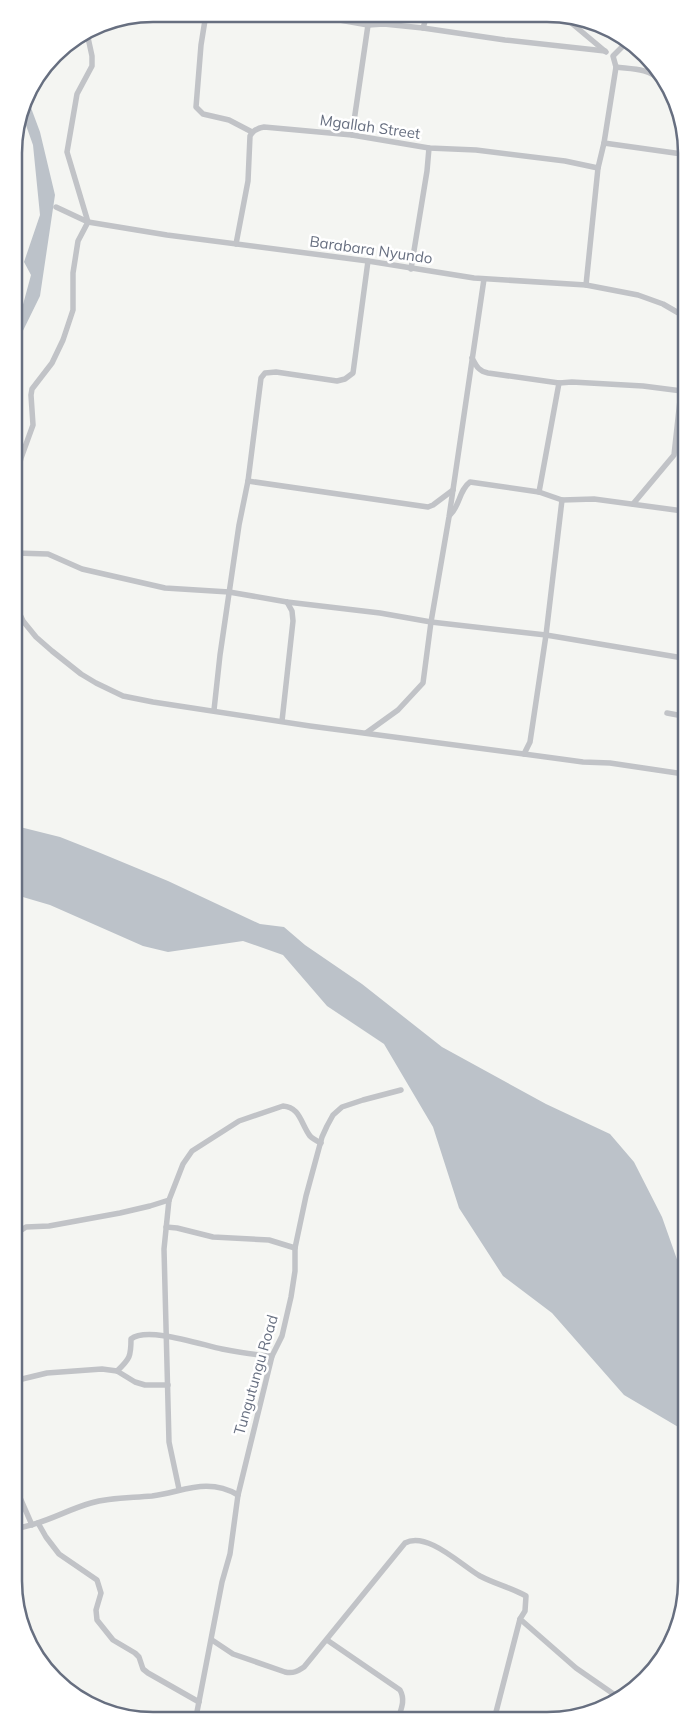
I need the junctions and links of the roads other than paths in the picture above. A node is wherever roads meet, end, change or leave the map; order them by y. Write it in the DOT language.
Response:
graph roads {
  1 [pos="356,22"];
  2 [pos="425,22"];
  3 [pos="205,23"];
  4 [pos="368,25"];
  5 [pos="575,26"];
  6 [pos="423,28"];
  7 [pos="88,40"];
  8 [pos="622,47"];
  9 [pos="605,51"];
  10 [pos="613,56"];
  11 [pos="616,67"];
  12 [pos="650,73"];
  13 [pos="252,132"];
  14 [pos="352,135"];
  15 [pos="604,143"];
  16 [pos="429,148"];
  17 [pos="678,153"];
  18 [pos="598,168"];
  19 [pos="56,207"];
  20 [pos="88,222"];
  21 [pos="236,244"];
  22 [pos="368,262"];
  23 [pos="411,269"];
  24 [pos="484,279"];
  25 [pos="586,285"];
  26 [pos="678,313"];
  27 [pos="472,358"];
  28 [pos="559,383"];
  29 [pos="678,390"];
  30 [pos="678,425"];
  31 [pos="23,453"];
  32 [pos="248,481"];
  33 [pos="454,490"];
  34 [pos="539,492"];
  35 [pos="562,500"];
  36 [pos="633,504"];
  37 [pos="678,510"];
  38 [pos="450,517"];
  39 [pos="23,553"];
  40 [pos="229,592"];
  41 [pos="287,602"];
  42 [pos="23,620"];
  43 [pos="431,622"];
  44 [pos="546,635"];
  45 [pos="678,657"];
  46 [pos="214,710"];
  47 [pos="667,713"];
  48 [pos="678,715"];
  49 [pos="282,721"];
  50 [pos="366,733"];
  51 [pos="524,754"];
  52 [pos="678,773"];
  53 [pos="401,1090"];
  54 [pos="321,1143"];
  55 [pos="169,1200"];
  56 [pos="166,1227"];
  57 [pos="22,1231"];
  58 [pos="295,1248"];
  59 [pos="167,1336"];
  60 [pos="272,1356"];
  61 [pos="117,1371"];
  62 [pos="22,1379"];
  63 [pos="168,1385"];
  64 [pos="180,1489"];
  65 [pos="238,1495"];
  66 [pos="22,1500"];
  67 [pos="35,1524"];
  68 [pos="22,1527"];
  69 [pos="520,1619"];
  70 [pos="212,1640"];
  71 [pos="327,1640"];
  72 [pos="613,1693"];
  73 [pos="199,1702"];
  74 [pos="197,1712"];
  75 [pos="399,1712"];
  76 [pos="496,1712"];
  1 -- 4 [label="street"];
  2 -- 6 [label="street"];
  3 -- 13 [label="street"];
  4 -- 6 [label="street"];
  4 -- 14 [label="street"];
  5 -- 9 [label="street"];
  6 -- 9 [label="street"];
  7 -- 20 [label="street"];
  8 -- 10 [label="street"];
  9 -- 10 [label="street"];
  10 -- 11 [label="street"];
  11 -- 12 [label="street"];
  11 -- 15 [label="street"];
  13 -- 14 [label="street, Mgallah Street"];
  13 -- 21 [label="street"];
  14 -- 16 [label="street, Mgallah Street"];
  15 -- 17 [label="street"];
  15 -- 18 [label="street"];
  16 -- 18 [label="street, Mgallah Street"];
  16 -- 23 [label="street"];
  18 -- 25 [label="street"];
  19 -- 20 [label="street, Barabara Nyundo"];
  20 -- 21 [label="street, Barabara Nyundo"];
  20 -- 31 [label="street"];
  21 -- 22 [label="street, Barabara Nyundo"];
  22 -- 23 [label="street, Barabara Nyundo"];
  22 -- 32 [label="street"];
  23 -- 24 [label="street, Barabara Nyundo"];
  24 -- 25 [label="street, Barabara Nyundo"];
  24 -- 27 [label="street"];
  25 -- 26 [label="street, Barabara Nyundo"];
  27 -- 28 [label="street"];
  27 -- 33 [label="street"];
  28 -- 29 [label="street"];
  28 -- 34 [label="street"];
  30 -- 36 [label="street"];
  32 -- 33 [label="street"];
  32 -- 40 [label="street"];
  33 -- 38 [label="street"];
  34 -- 35 [label="street"];
  34 -- 38 [label="street"];
  35 -- 36 [label="street"];
  35 -- 44 [label="street"];
  36 -- 37 [label="street"];
  38 -- 43 [label="street"];
  39 -- 40 [label="street"];
  40 -- 41 [label="street"];
  40 -- 46 [label="street"];
  41 -- 43 [label="street"];
  41 -- 49 [label="street"];
  42 -- 46 [label="street"];
  43 -- 44 [label="street"];
  43 -- 50 [label="street"];
  44 -- 45 [label="street"];
  44 -- 51 [label="street"];
  46 -- 49 [label="street"];
  47 -- 48 [label="street"];
  49 -- 50 [label="street"];
  50 -- 51 [label="street"];
  51 -- 52 [label="street"];
  53 -- 54 [label="street, Tungutungu Road"];
  54 -- 55 [label="street"];
  54 -- 58 [label="street, Tungutungu Road"];
  55 -- 56 [label="street"];
  55 -- 57 [label="street"];
  56 -- 58 [label="street"];
  56 -- 59 [label="street"];
  58 -- 60 [label="street, Tungutungu Road"];
  59 -- 60 [label="street"];
  59 -- 61 [label="street"];
  59 -- 63 [label="street"];
  60 -- 65 [label="street, Tungutungu Road"];
  61 -- 62 [label="street"];
  61 -- 63 [label="street"];
  63 -- 64 [label="street"];
  64 -- 65 [label="street"];
  64 -- 67 [label="street"];
  65 -- 70 [label="street, Tungutungu Road"];
  66 -- 67 [label="street"];
  67 -- 68 [label="street"];
  67 -- 73 [label="street"];
  69 -- 71 [label="street"];
  69 -- 72 [label="street"];
  69 -- 76 [label="street"];
  70 -- 71 [label="street"];
  70 -- 73 [label="street, Tungutungu Road"];
  71 -- 75 [label="street"];
  73 -- 74 [label="street, Tungutungu Road"];
}
